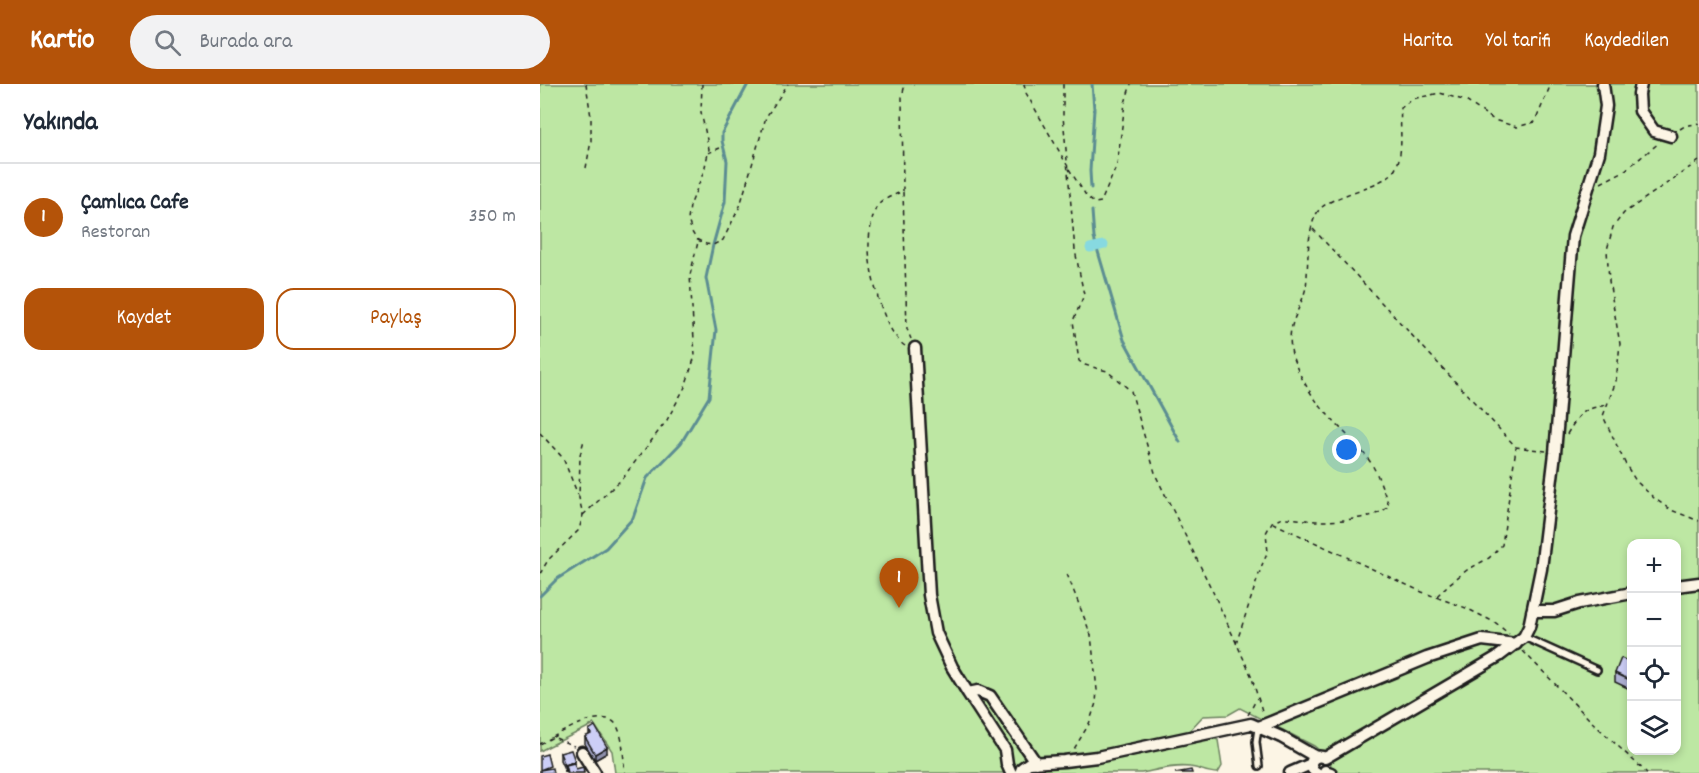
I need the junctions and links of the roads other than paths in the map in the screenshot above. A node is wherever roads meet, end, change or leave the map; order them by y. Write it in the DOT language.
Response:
graph roads {
  1 [pos="1604,84"];
  2 [pos="1641,84"];
  3 [pos="1671,136"];
  4 [pos="915,348"];
  5 [pos="1699,584"];
  6 [pos="1681,586"];
  7 [pos="1627,594"];
  8 [pos="1532,611"];
  9 [pos="1520,640"];
  10 [pos="1597,670"];
  11 [pos="968,693"];
  12 [pos="1263,724"];
  13 [pos="582,752"];
  14 [pos="1036,763"];
  15 [pos="1259,766"];
  16 [pos="1319,768"];
  17 [pos="595,773"];
  18 [pos="1011,773"];
  19 [pos="1020,773"];
  20 [pos="1290,773"];
  1 -- 8 [label="street"];
  2 -- 3 [label="street"];
  4 -- 11 [label="street"];
  5 -- 6 [label="street"];
  7 -- 8 [label="street"];
  8 -- 9 [label="street"];
  9 -- 10 [label="lane"];
  9 -- 12 [label="street"];
  9 -- 16 [label="street"];
  11 -- 14 [label="street"];
  11 -- 18 [label="street"];
  12 -- 14 [label="street"];
  12 -- 15 [label="lane"];
  12 -- 16 [label="street"];
  13 -- 17 [label="street"];
  14 -- 19 [label="street"];
  16 -- 20 [label="street"];
}
